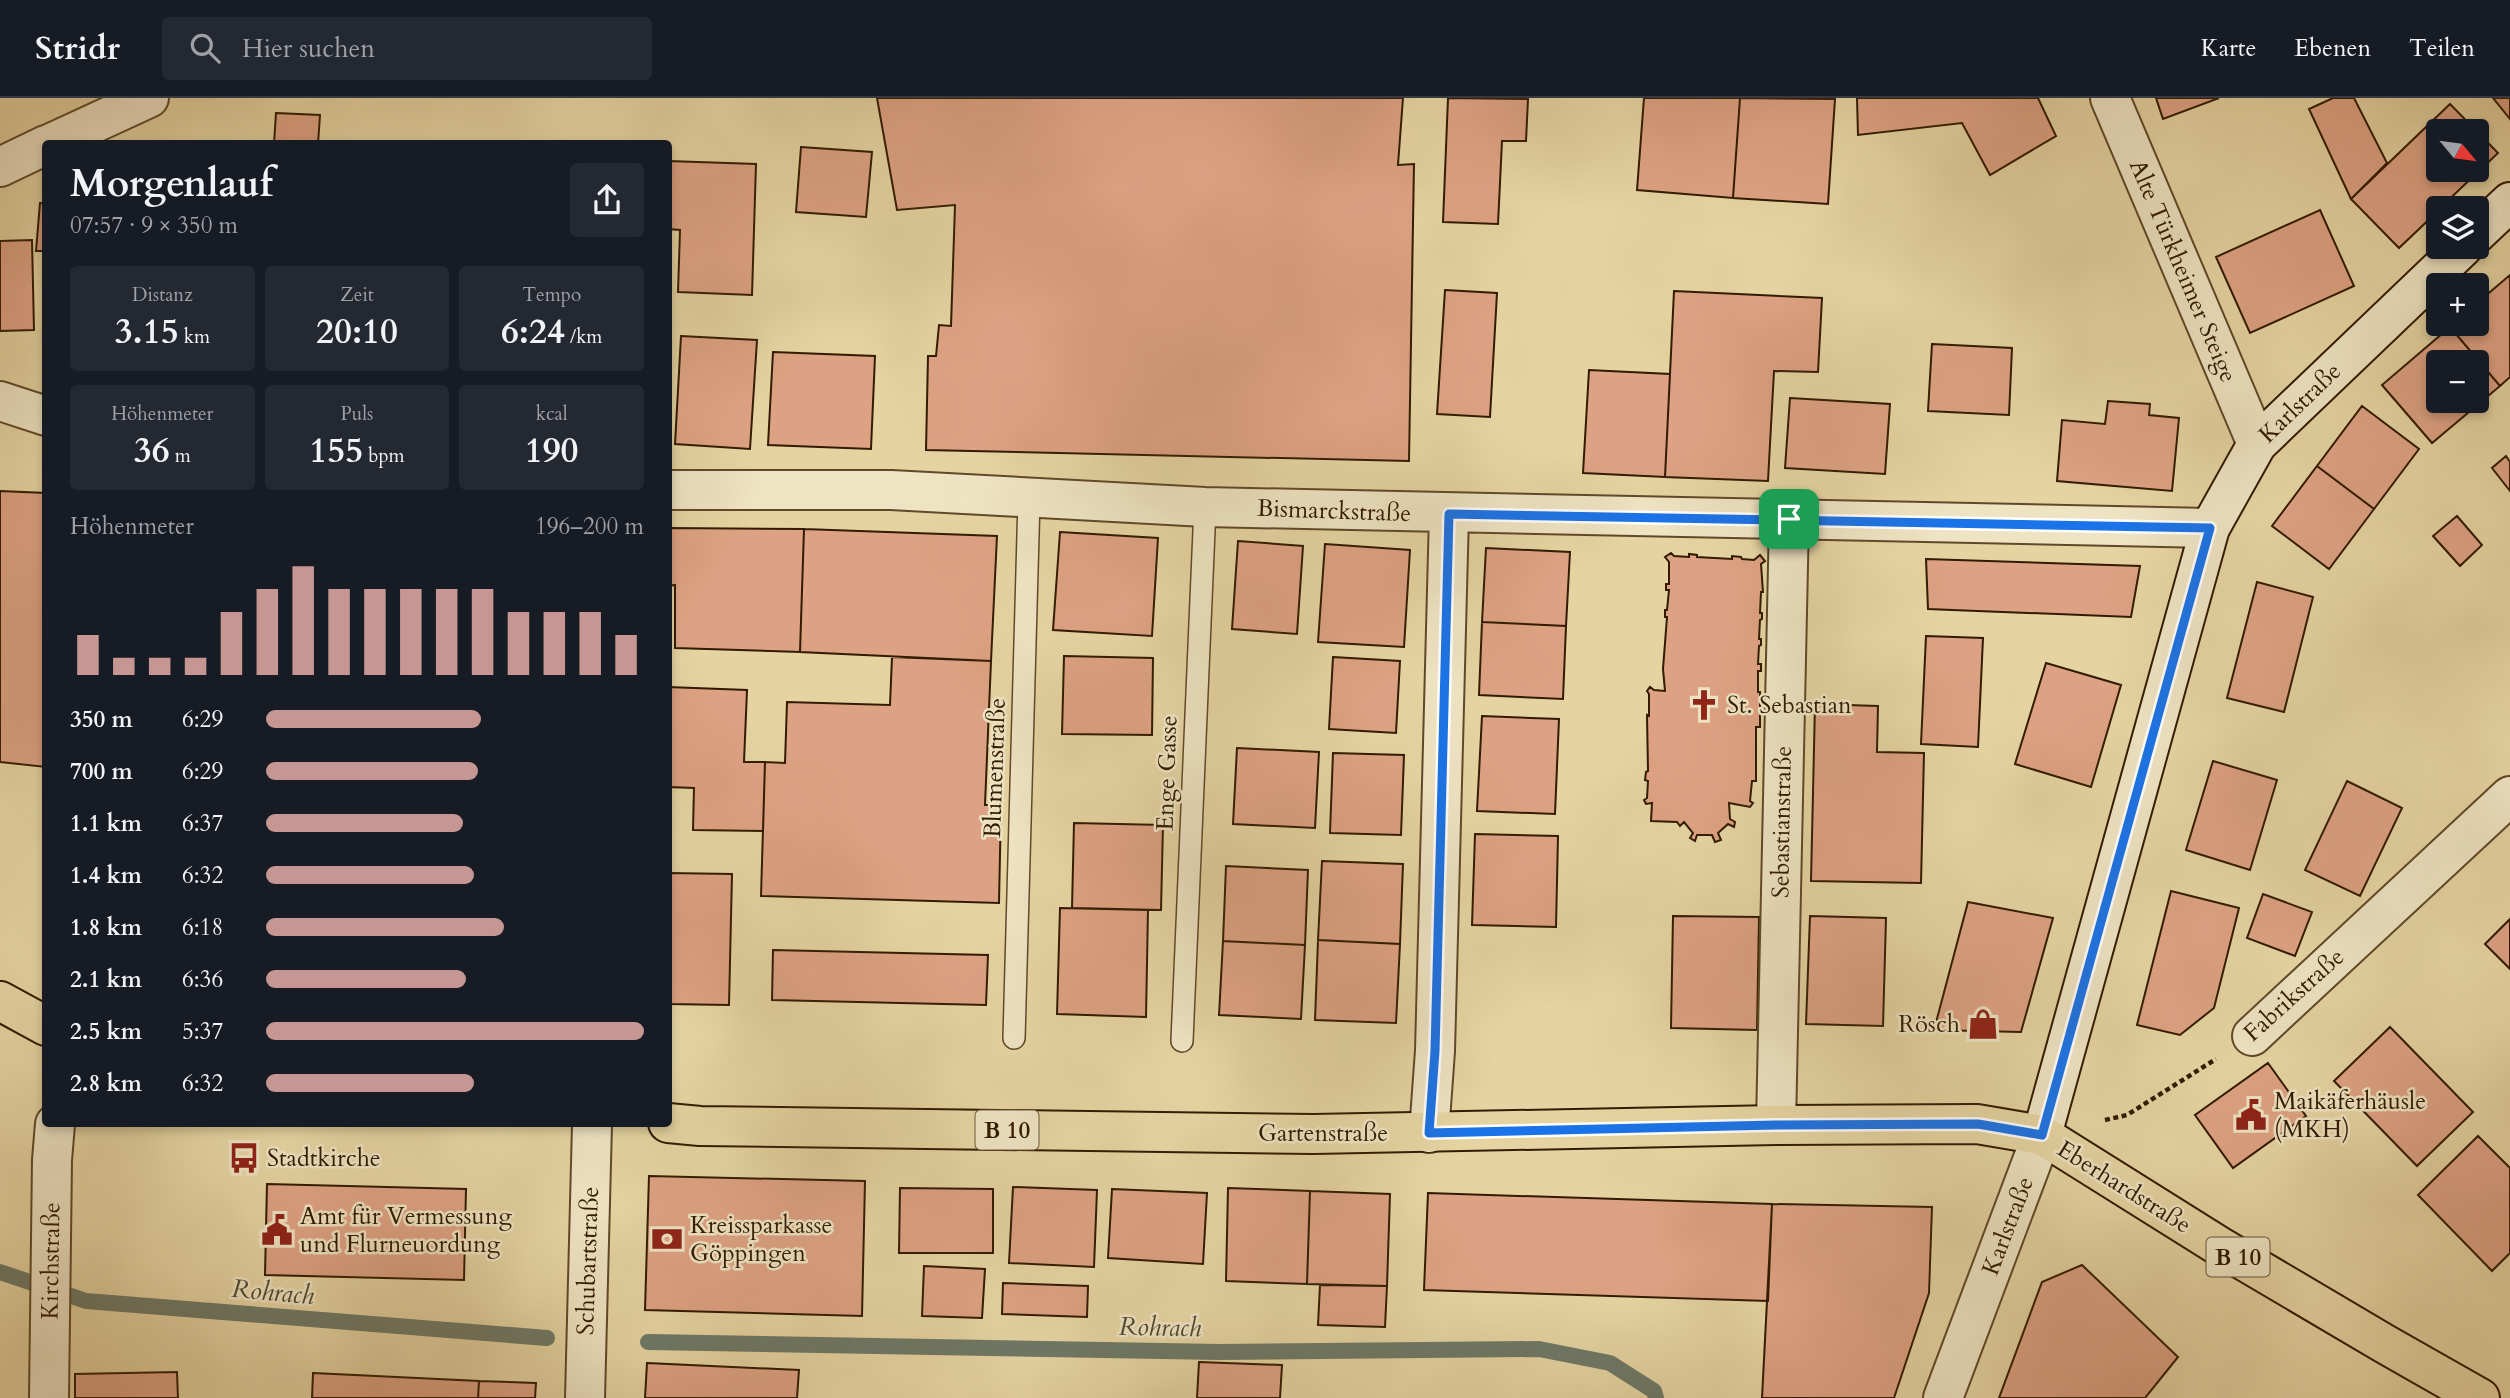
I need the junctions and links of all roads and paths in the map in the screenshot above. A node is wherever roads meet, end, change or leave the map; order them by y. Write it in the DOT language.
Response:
graph roads {
  1 [pos="149,98"];
  2 [pos="2110,98"];
  3 [pos="56,140"];
  4 [pos="42,146"];
  5 [pos="0,167"];
  6 [pos="2510,202"];
  7 [pos="2489,222"];
  8 [pos="2450,259"];
  9 [pos="0,401"];
  10 [pos="42,415"];
  11 [pos="2256,444"];
  12 [pos="672,490"];
  13 [pos="1029,499"];
  14 [pos="1205,507"];
  15 [pos="1449,514"];
  16 [pos="1789,519"];
  17 [pos="2210,528"];
  18 [pos="2510,796"];
  19 [pos="0,1000"];
  20 [pos="42,1024"];
  21 [pos="2252,1036"];
  22 [pos="1014,1038"];
  23 [pos="1182,1041"];
  24 [pos="672,1124"];
  25 [pos="1978,1124"];
  26 [pos="1776,1125"];
  27 [pos="55,1127"];
  28 [pos="592,1127"];
  29 [pos="1429,1133"];
  30 [pos="2042,1135"];
  31 [pos="49,1398"];
  32 [pos="585,1398"];
  33 [pos="1943,1398"];
  34 [pos="2480,1398"];
  1 -- 3 [label="street"];
  2 -- 11 [label="street, Alte Türkheimer Steige"];
  4 -- 5 [label="street"];
  6 -- 7 [label="street"];
  8 -- 11 [label="street, Karlstraße"];
  9 -- 10 [label="street"];
  11 -- 17 [label="street, Karlstraße"];
  12 -- 13 [label="street, Bismarckstraße"];
  13 -- 14 [label="street, Bismarckstraße"];
  13 -- 22 [label="lane, Blumenstraße"];
  14 -- 15 [label="street, Bismarckstraße"];
  14 -- 23 [label="lane, Enge Gasse"];
  15 -- 16 [label="street, Bismarckstraße"];
  15 -- 29 [label="street"];
  16 -- 17 [label="street, Bismarckstraße"];
  16 -- 26 [label="street, Sebastianstraße"];
  17 -- 30 [label="street, Karlstraße"];
  18 -- 21 [label="street, Fabrikstraße"];
  19 -- 20 [label="main road"];
  21 -- 30 [label="path, Fabrikstraße"];
  24 -- 29 [label="main road, Gartenstraße / B 10"];
  25 -- 26 [label="main road, Gartenstraße / B 10"];
  25 -- 30 [label="main road, Eberhardstraße / B 10"];
  26 -- 29 [label="main road, Gartenstraße / B 10"];
  27 -- 31 [label="street, Kirchstraße"];
  28 -- 32 [label="street, Schubartstraße"];
  30 -- 33 [label="street, Karlstraße"];
  30 -- 34 [label="main road, Eberhardstraße / B 10"];
}
